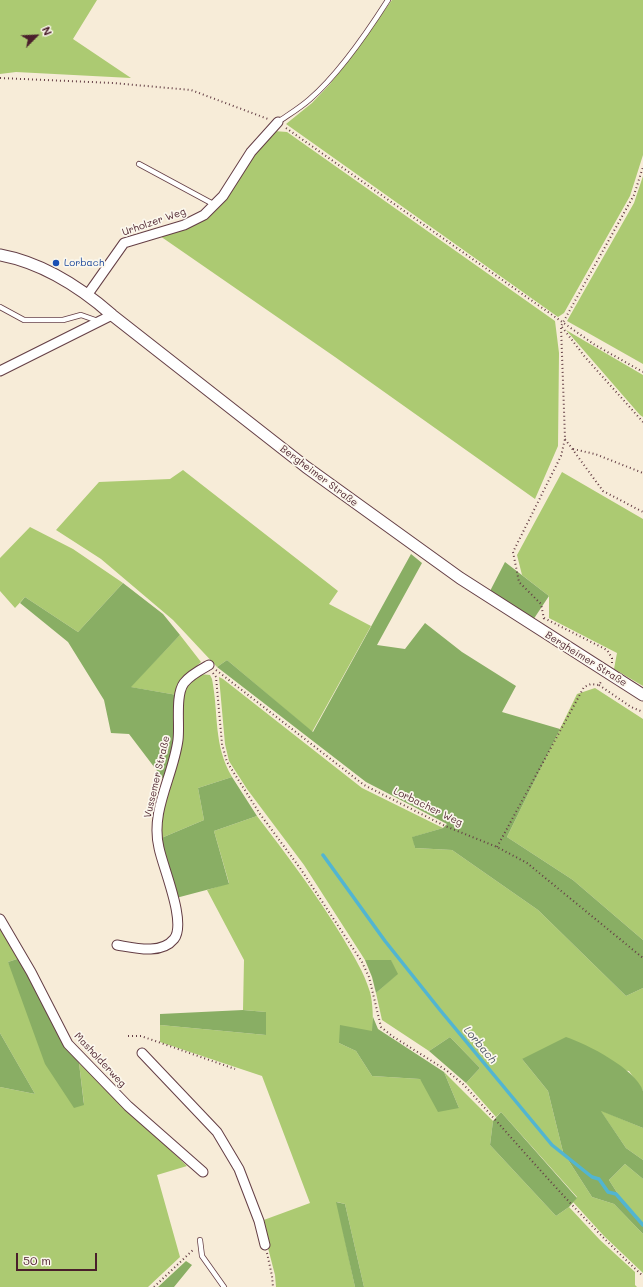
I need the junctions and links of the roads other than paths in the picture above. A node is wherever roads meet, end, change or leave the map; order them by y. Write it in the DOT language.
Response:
graph roads {
  1 [pos="388,0"];
  2 [pos="278,122"];
  3 [pos="139,164"];
  4 [pos="215,205"];
  5 [pos="0,256"];
  6 [pos="88,294"];
  7 [pos="0,307"];
  8 [pos="112,315"];
  9 [pos="99,322"];
  10 [pos="0,372"];
  11 [pos="209,665"];
  12 [pos="643,694"];
  13 [pos="0,919"];
  14 [pos="117,945"];
  15 [pos="142,1053"];
  16 [pos="202,1172"];
  17 [pos="200,1240"];
  18 [pos="265,1246"];
  19 [pos="224,1287"];
  1 -- 2 [label="lane"];
  2 -- 4 [label="street, Urholzer Weg"];
  3 -- 4 [label="lane"];
  4 -- 6 [label="street, Urholzer Weg"];
  5 -- 6 [label="street, Bergheimer Straße"];
  6 -- 8 [label="street, Bergheimer Straße"];
  7 -- 9 [label="lane"];
  8 -- 9 [label="street"];
  8 -- 12 [label="street, Bergheimer Straße"];
  9 -- 10 [label="street"];
  11 -- 14 [label="street, Vussemer Straße"];
  13 -- 16 [label="street, Masholderweg"];
  15 -- 18 [label="street"];
  17 -- 19 [label="lane"];
}
